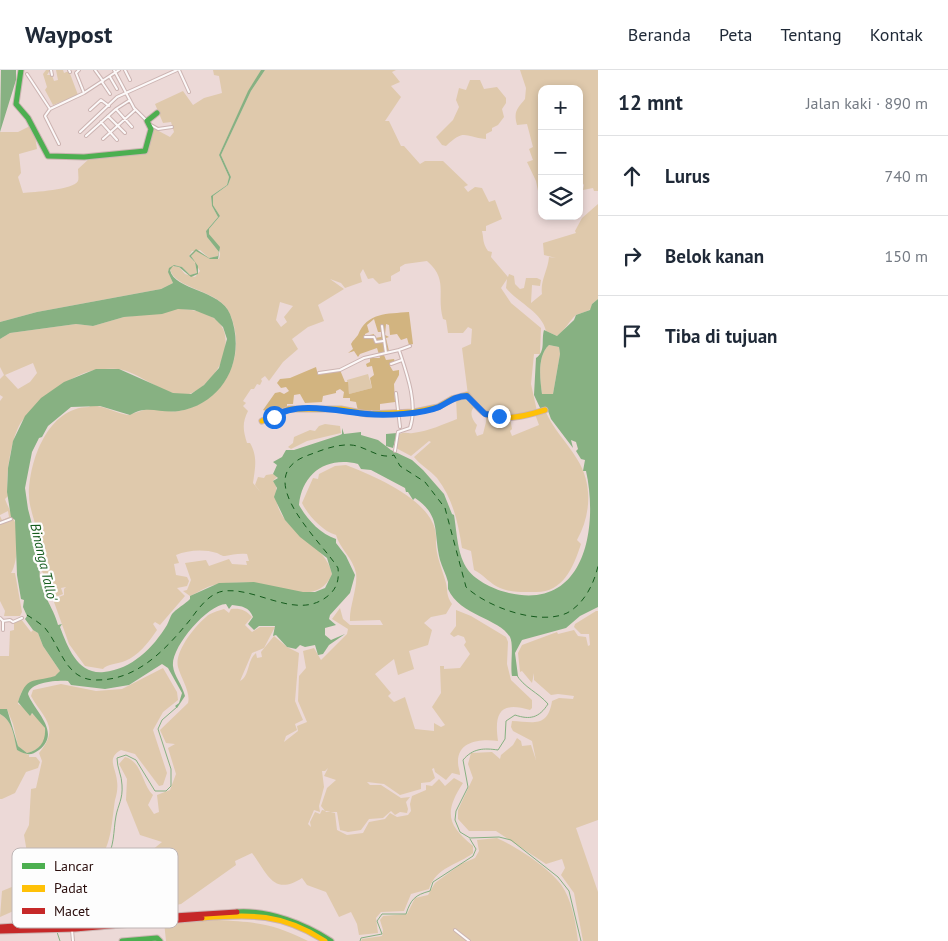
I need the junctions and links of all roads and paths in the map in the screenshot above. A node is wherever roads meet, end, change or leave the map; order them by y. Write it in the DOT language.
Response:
graph roads {
  1 [pos="21,70"];
  2 [pos="51,70"];
  3 [pos="79,70"];
  4 [pos="95,70"];
  5 [pos="119,70"];
  6 [pos="125,70"];
  7 [pos="178,70"];
  8 [pos="115,71"];
  9 [pos="27,74"];
  10 [pos="52,75"];
  11 [pos="110,77"];
  12 [pos="130,80"];
  13 [pos="102,82"];
  14 [pos="117,90"];
  15 [pos="126,92"];
  16 [pos="189,92"];
  17 [pos="84,93"];
  18 [pos="110,94"];
  19 [pos="130,100"];
  20 [pos="109,106"];
  21 [pos="50,109"];
  22 [pos="116,109"];
  23 [pos="90,110"];
  24 [pos="135,110"];
  25 [pos="132,113"];
  26 [pos="157,113"];
  27 [pos="108,116"];
  28 [pos="135,117"];
  29 [pos="125,119"];
  30 [pos="147,121"];
  31 [pos="101,122"];
  32 [pos="118,126"];
  33 [pos="132,127"];
  34 [pos="172,127"];
  35 [pos="80,132"];
  36 [pos="110,132"];
  37 [pos="125,133"];
  38 [pos="86,136"];
  39 [pos="103,139"];
  40 [pos="117,140"];
  41 [pos="59,144"];
  42 [pos="382,326"];
  43 [pos="365,337"];
  44 [pos="384,341"];
  45 [pos="410,346"];
  46 [pos="399,350"];
  47 [pos="386,353"];
  48 [pos="402,360"];
  49 [pos="391,364"];
  50 [pos="319,373"];
  51 [pos="396,393"];
  52 [pos="545,410"];
  53 [pos="414,412"];
  54 [pos="397,414"];
  55 [pos="262,421"];
  56 [pos="400,427"];
  57 [pos="395,451"];
  58 [pos="11,519"];
  59 [pos="0,523"];
  60 [pos="0,618"];
  61 [pos="22,618"];
  62 [pos="3,621"];
  63 [pos="3,630"];
  64 [pos="178,914"];
  65 [pos="178,919"];
  66 [pos="55,928"];
  67 [pos="71,928"];
  68 [pos="455,930"];
  69 [pos="0,931"];
  70 [pos="72,941"];
  71 [pos="122,941"];
  72 [pos="160,941"];
  73 [pos="325,941"];
  74 [pos="331,941"];
  75 [pos="469,941"];
  1 -- 30 [label="main road"];
  2 -- 10 [label="street"];
  3 -- 17 [label="street"];
  4 -- 13 [label="street"];
  5 -- 8 [label="street"];
  6 -- 12 [label="street"];
  7 -- 15 [label="street"];
  7 -- 16 [label="street"];
  8 -- 11 [label="street"];
  8 -- 15 [label="street"];
  9 -- 21 [label="street"];
  11 -- 13 [label="street"];
  11 -- 14 [label="street"];
  13 -- 17 [label="street"];
  13 -- 18 [label="street"];
  15 -- 19 [label="street"];
  15 -- 20 [label="street"];
  17 -- 21 [label="street"];
  19 -- 22 [label="street"];
  19 -- 24 [label="street"];
  20 -- 23 [label="street"];
  20 -- 35 [label="street"];
  21 -- 41 [label="street"];
  22 -- 27 [label="street"];
  22 -- 29 [label="street"];
  24 -- 25 [label="street"];
  24 -- 30 [label="street"];
  25 -- 28 [label="street"];
  25 -- 29 [label="street"];
  26 -- 30 [label="main road"];
  27 -- 31 [label="street"];
  27 -- 32 [label="street"];
  29 -- 32 [label="street"];
  29 -- 33 [label="street"];
  30 -- 34 [label="street"];
  31 -- 36 [label="street"];
  31 -- 38 [label="street"];
  32 -- 36 [label="street"];
  32 -- 37 [label="street"];
  36 -- 39 [label="street"];
  36 -- 40 [label="street"];
  42 -- 44 [label="street"];
  43 -- 44 [label="street"];
  44 -- 47 [label="street"];
  45 -- 46 [label="street"];
  46 -- 47 [label="street"];
  46 -- 48 [label="street"];
  47 -- 50 [label="street"];
  48 -- 49 [label="street"];
  48 -- 53 [label="street"];
  51 -- 54 [label="street"];
  52 -- 53 [label="main road"];
  53 -- 54 [label="main road"];
  53 -- 57 [label="street"];
  54 -- 55 [label="main road"];
  54 -- 56 [label="street"];
  58 -- 59 [label="street"];
  60 -- 62 [label="street"];
  61 -- 62 [label="street"];
  62 -- 63 [label="street"];
  64 -- 74 [label="main road"];
  65 -- 73 [label="main road"];
  66 -- 67 [label="main road"];
  66 -- 69 [label="main road"];
  67 -- 70 [label="street"];
  68 -- 75 [label="street"];
  71 -- 72 [label="main road"];
}
